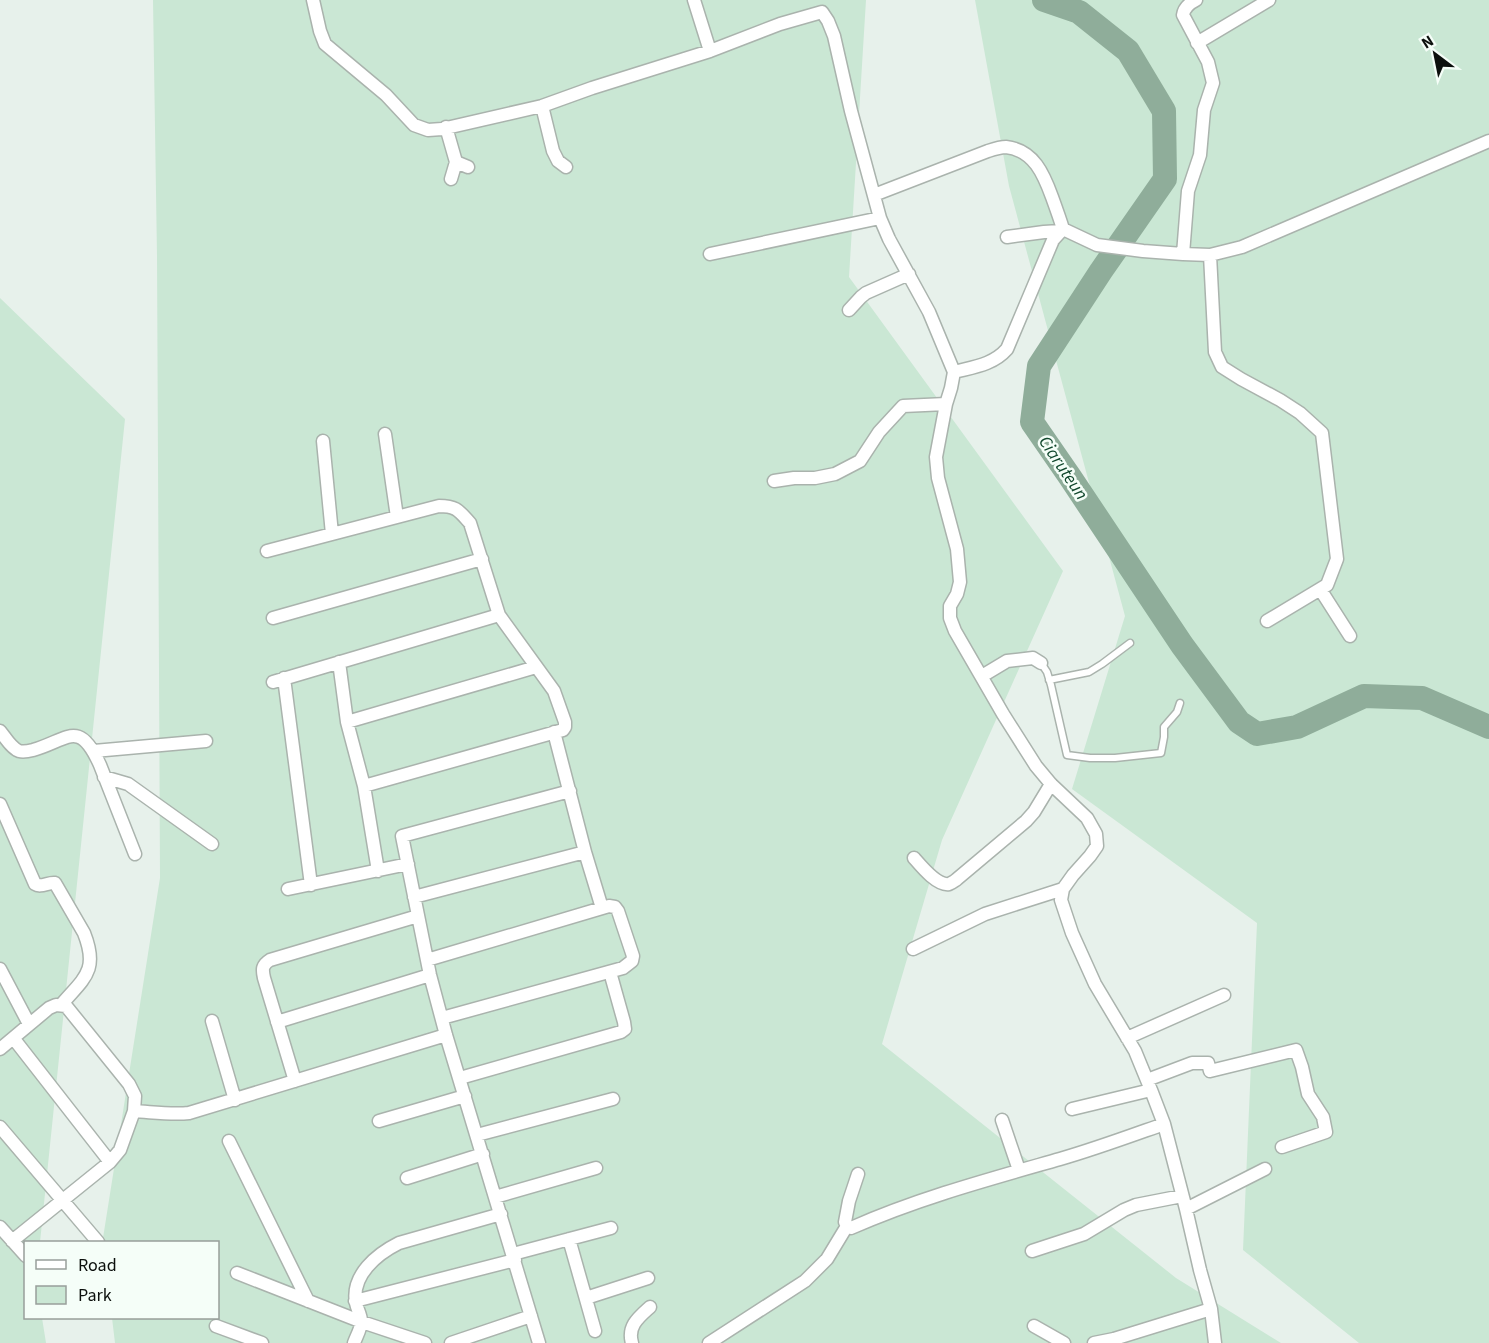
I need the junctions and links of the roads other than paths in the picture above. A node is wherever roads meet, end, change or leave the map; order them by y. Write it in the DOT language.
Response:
graph roads {
  1 [pos="313,0"];
  2 [pos="694,0"];
  3 [pos="1196,0"];
  4 [pos="1269,0"];
  5 [pos="821,6"];
  6 [pos="1197,43"];
  7 [pos="710,51"];
  8 [pos="542,106"];
  9 [pos="447,128"];
  10 [pos="1489,141"];
  11 [pos="566,167"];
  12 [pos="451,179"];
  13 [pos="874,195"];
  14 [pos="880,218"];
  15 [pos="1061,230"];
  16 [pos="1006,237"];
  17 [pos="710,254"];
  18 [pos="1183,254"];
  19 [pos="1210,255"];
  20 [pos="909,274"];
  21 [pos="849,310"];
  22 [pos="954,372"];
  23 [pos="946,404"];
  24 [pos="385,434"];
  25 [pos="323,441"];
  26 [pos="774,481"];
  27 [pos="397,517"];
  28 [pos="332,534"];
  29 [pos="267,551"];
  30 [pos="482,559"];
  31 [pos="1320,589"];
  32 [pos="499,615"];
  33 [pos="273,618"];
  34 [pos="1267,621"];
  35 [pos="1350,636"];
  36 [pos="1130,643"];
  37 [pos="339,662"];
  38 [pos="1041,663"];
  39 [pos="536,667"];
  40 [pos="982,676"];
  41 [pos="1049,680"];
  42 [pos="1180,703"];
  43 [pos="346,722"];
  44 [pos="0,731"];
  45 [pos="554,732"];
  46 [pos="206,741"];
  47 [pos="94,751"];
  48 [pos="104,777"];
  49 [pos="1051,784"];
  50 [pos="364,786"];
  51 [pos="570,791"];
  52 [pos="0,804"];
  53 [pos="212,844"];
  54 [pos="585,852"];
  55 [pos="135,854"];
  56 [pos="914,858"];
  57 [pos="408,864"];
  58 [pos="378,871"];
  59 [pos="311,885"];
  60 [pos="288,889"];
  61 [pos="1063,890"];
  62 [pos="414,897"];
  63 [pos="602,908"];
  64 [pos="418,916"];
  65 [pos="913,949"];
  66 [pos="427,960"];
  67 [pos="0,969"];
  68 [pos="610,972"];
  69 [pos="430,975"];
  70 [pos="1224,995"];
  71 [pos="61,1005"];
  72 [pos="442,1018"];
  73 [pos="212,1021"];
  74 [pos="277,1022"];
  75 [pos="29,1024"];
  76 [pos="446,1035"];
  77 [pos="1127,1038"];
  78 [pos="14,1039"];
  79 [pos="0,1049"];
  80 [pos="460,1078"];
  81 [pos="294,1081"];
  82 [pos="1149,1085"];
  83 [pos="465,1096"];
  84 [pos="613,1099"];
  85 [pos="235,1100"];
  86 [pos="1072,1109"];
  87 [pos="134,1111"];
  88 [pos="1002,1120"];
  89 [pos="379,1121"];
  90 [pos="1164,1124"];
  91 [pos="0,1127"];
  92 [pos="477,1135"];
  93 [pos="228,1141"];
  94 [pos="1282,1147"];
  95 [pos="483,1154"];
  96 [pos="110,1161"];
  97 [pos="596,1168"];
  98 [pos="1265,1169"];
  99 [pos="1019,1170"];
  100 [pos="858,1174"];
  101 [pos="408,1178"];
  102 [pos="1182,1196"];
  103 [pos="495,1197"];
  104 [pos="62,1200"];
  105 [pos="1186,1209"];
  106 [pos="501,1214"];
  107 [pos="848,1226"];
  108 [pos="0,1227"];
  109 [pos="611,1228"];
  110 [pos="569,1239"];
  111 [pos="12,1241"];
  112 [pos="97,1241"];
  113 [pos="1032,1251"];
  114 [pos="24,1254"];
  115 [pos="514,1257"];
  116 [pos="237,1273"];
  117 [pos="648,1278"];
  118 [pos="586,1298"];
  119 [pos="308,1301"];
  120 [pos="355,1301"];
  121 [pos="650,1306"];
  122 [pos="1211,1308"];
  123 [pos="531,1316"];
  124 [pos="362,1322"];
  125 [pos="216,1326"];
  126 [pos="1034,1326"];
  127 [pos="595,1331"];
  128 [pos="262,1343"];
  129 [pos="354,1343"];
  130 [pos="425,1343"];
  131 [pos="451,1343"];
  132 [pos="539,1343"];
  133 [pos="632,1343"];
  134 [pos="709,1343"];
  135 [pos="1065,1343"];
  136 [pos="1094,1343"];
  137 [pos="1215,1343"];
  1 -- 9 [label="street"];
  2 -- 7 [label="street"];
  3 -- 6 [label="street"];
  4 -- 6 [label="street"];
  5 -- 7 [label="street"];
  5 -- 13 [label="street"];
  6 -- 18 [label="street"];
  7 -- 8 [label="street"];
  8 -- 9 [label="street"];
  8 -- 11 [label="street"];
  9 -- 12 [label="street"];
  10 -- 19 [label="street"];
  13 -- 14 [label="street"];
  13 -- 15 [label="street"];
  14 -- 17 [label="street"];
  14 -- 20 [label="street"];
  15 -- 16 [label="street"];
  15 -- 18 [label="street"];
  15 -- 22 [label="street"];
  18 -- 19 [label="street"];
  19 -- 31 [label="street"];
  20 -- 21 [label="street"];
  20 -- 22 [label="street"];
  22 -- 23 [label="street"];
  23 -- 26 [label="street"];
  23 -- 40 [label="street"];
  24 -- 27 [label="street"];
  25 -- 28 [label="street"];
  27 -- 28 [label="street"];
  27 -- 30 [label="street"];
  28 -- 29 [label="street"];
  30 -- 32 [label="street"];
  30 -- 33 [label="street"];
  31 -- 34 [label="street"];
  31 -- 35 [label="street"];
  32 -- 37 [label="street"];
  32 -- 39 [label="street"];
  36 -- 41 [label="lane"];
  37 -- 43 [label="street"];
  37 -- 59 [label="street"];
  38 -- 40 [label="street"];
  38 -- 41 [label="lane"];
  39 -- 43 [label="street"];
  39 -- 45 [label="street"];
  40 -- 49 [label="street"];
  41 -- 42 [label="lane"];
  43 -- 50 [label="street"];
  44 -- 47 [label="street"];
  45 -- 50 [label="street"];
  45 -- 51 [label="street"];
  46 -- 47 [label="street"];
  47 -- 48 [label="street"];
  48 -- 53 [label="street"];
  48 -- 55 [label="street"];
  49 -- 56 [label="street"];
  49 -- 61 [label="street"];
  50 -- 58 [label="street"];
  51 -- 54 [label="street"];
  51 -- 57 [label="street"];
  52 -- 71 [label="street"];
  54 -- 62 [label="street"];
  54 -- 63 [label="street"];
  57 -- 58 [label="street"];
  57 -- 62 [label="street"];
  58 -- 59 [label="street"];
  59 -- 60 [label="street"];
  61 -- 65 [label="street"];
  61 -- 77 [label="street"];
  62 -- 64 [label="street"];
  63 -- 66 [label="street"];
  63 -- 68 [label="street"];
  64 -- 66 [label="street"];
  64 -- 74 [label="street"];
  66 -- 69 [label="street"];
  67 -- 75 [label="street"];
  68 -- 72 [label="street"];
  68 -- 80 [label="street"];
  69 -- 72 [label="street"];
  69 -- 74 [label="street"];
  70 -- 77 [label="street"];
  71 -- 75 [label="street"];
  71 -- 87 [label="street"];
  72 -- 76 [label="street"];
  73 -- 85 [label="street"];
  74 -- 81 [label="street"];
  75 -- 78 [label="street"];
  76 -- 80 [label="street"];
  76 -- 81 [label="street"];
  77 -- 82 [label="street"];
  78 -- 79 [label="street"];
  78 -- 96 [label="street"];
  80 -- 83 [label="street"];
  81 -- 85 [label="street"];
  82 -- 86 [label="street"];
  82 -- 90 [label="street"];
  82 -- 94 [label="street"];
  83 -- 89 [label="street"];
  83 -- 92 [label="street"];
  84 -- 92 [label="street"];
  85 -- 87 [label="street"];
  87 -- 96 [label="street"];
  88 -- 99 [label="street"];
  90 -- 99 [label="street"];
  90 -- 102 [label="street"];
  91 -- 104 [label="street"];
  92 -- 95 [label="street"];
  93 -- 119 [label="street"];
  95 -- 101 [label="street"];
  95 -- 103 [label="street"];
  96 -- 104 [label="street"];
  97 -- 103 [label="street"];
  98 -- 105 [label="street"];
  99 -- 107 [label="street"];
  100 -- 107 [label="street"];
  102 -- 105 [label="street"];
  102 -- 113 [label="street"];
  103 -- 106 [label="street"];
  104 -- 111 [label="street"];
  104 -- 112 [label="street"];
  105 -- 122 [label="street"];
  106 -- 115 [label="street"];
  106 -- 120 [label="street"];
  107 -- 134 [label="street"];
  108 -- 111 [label="street"];
  109 -- 110 [label="street"];
  110 -- 115 [label="street"];
  110 -- 118 [label="street"];
  111 -- 114 [label="street"];
  115 -- 120 [label="street"];
  115 -- 123 [label="street"];
  116 -- 119 [label="street"];
  117 -- 118 [label="street"];
  118 -- 127 [label="street"];
  119 -- 124 [label="street"];
  120 -- 124 [label="street"];
  121 -- 133 [label="street"];
  122 -- 136 [label="street"];
  122 -- 137 [label="street"];
  123 -- 131 [label="street"];
  123 -- 132 [label="street"];
  124 -- 129 [label="street"];
  124 -- 130 [label="street"];
  125 -- 128 [label="street"];
  126 -- 135 [label="street"];
}
